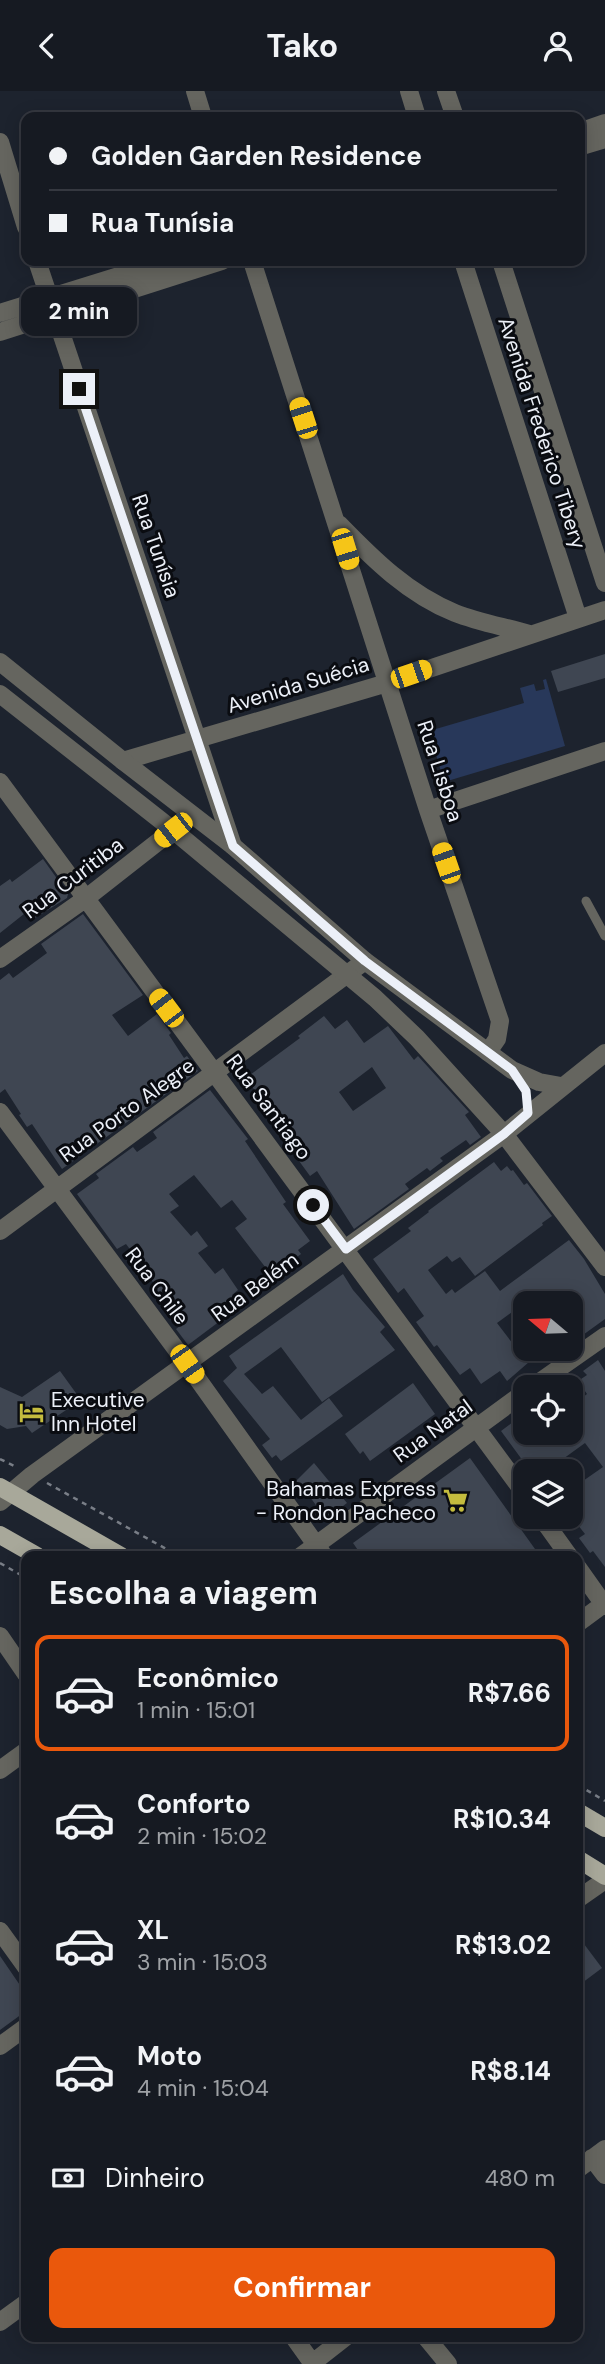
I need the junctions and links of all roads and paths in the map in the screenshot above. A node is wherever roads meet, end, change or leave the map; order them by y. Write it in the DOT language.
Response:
graph roads {
  1 [pos="195,91"];
  2 [pos="408,91"];
  3 [pos="446,91"];
  4 [pos="201,112"];
  5 [pos="415,112"];
  6 [pos="452,112"];
  7 [pos="605,124"];
  8 [pos="585,130"];
  9 [pos="605,139"];
  10 [pos="0,142"];
  11 [pos="585,145"];
  12 [pos="21,211"];
  13 [pos="39,266"];
  14 [pos="154,266"];
  15 [pos="203,266"];
  16 [pos="254,266"];
  17 [pos="465,266"];
  18 [pos="503,266"];
  19 [pos="51,305"];
  20 [pos="0,313"];
  21 [pos="0,332"];
  22 [pos="337,522"];
  23 [pos="605,583"];
  24 [pos="605,610"];
  25 [pos="578,618"];
  26 [pos="529,634"];
  27 [pos="0,662"];
  28 [pos="387,683"];
  29 [pos="0,694"];
  30 [pos="197,739"];
  31 [pos="605,751"];
  32 [pos="122,761"];
  33 [pos="0,782"];
  34 [pos="428,810"];
  35 [pos="173,830"];
  36 [pos="233,846"];
  37 [pos="85,899"];
  38 [pos="586,901"];
  39 [pos="605,936"];
  40 [pos="0,960"];
  41 [pos="365,961"];
  42 [pos="347,976"];
  43 [pos="488,1052"];
  44 [pos="605,1053"];
  45 [pos="512,1070"];
  46 [pos="215,1074"];
  47 [pos="561,1086"];
  48 [pos="0,1112"];
  49 [pos="528,1113"];
  50 [pos="504,1134"];
  51 [pos="56,1190"];
  52 [pos="0,1231"];
  53 [pos="346,1249"];
  54 [pos="605,1267"];
  55 [pos="605,1336"];
  56 [pos="187,1364"];
  57 [pos="550,1375"];
  58 [pos="513,1400"];
  59 [pos="477,1426"];
  60 [pos="0,1459"];
  61 [pos="32,1475"];
  62 [pos="513,1477"];
  63 [pos="4,1494"];
  64 [pos="550,1529"];
  65 [pos="0,1535"];
  66 [pos="320,1550"];
  67 [pos="28,1551"];
  68 [pos="112,1551"];
  69 [pos="169,1551"];
  70 [pos="565,1551"];
  71 [pos="0,1563"];
  72 [pos="21,1575"];
  73 [pos="583,1575"];
  74 [pos="604,1605"];
  75 [pos="583,1620"];
  76 [pos="0,1636"];
  77 [pos="21,1667"];
  78 [pos="21,1755"];
  79 [pos="0,1770"];
  80 [pos="583,1788"];
  81 [pos="605,1801"];
  82 [pos="583,1815"];
  83 [pos="605,1828"];
  84 [pos="583,1863"];
  85 [pos="605,1878"];
  86 [pos="583,1895"];
  87 [pos="0,1931"];
  88 [pos="21,1960"];
  89 [pos="21,2031"];
  90 [pos="0,2046"];
  91 [pos="591,2159"];
  92 [pos="605,2175"];
  93 [pos="21,2307"];
  94 [pos="0,2322"];
  95 [pos="297,2342"];
  96 [pos="340,2342"];
  97 [pos="430,2342"];
  98 [pos="312,2364"];
  99 [pos="448,2364"];
  1 -- 4 [label="street"];
  2 -- 5 [label="street"];
  3 -- 6 [label="street"];
  7 -- 8 [label="street"];
  9 -- 11 [label="street"];
  10 -- 12 [label="street"];
  13 -- 19 [label="street, Rua Tunísia"];
  14 -- 19 [label="street"];
  15 -- 19 [label="street"];
  16 -- 22 [label="street, Rua Lisboa"];
  17 -- 25 [label="street, Avenida Frederico Tibery"];
  18 -- 23 [label="street, Avenida Frederico Tibery"];
  19 -- 20 [label="street"];
  19 -- 21 [label="street"];
  19 -- 30 [label="street, Rua Tunísia"];
  22 -- 26 [label="street"];
  22 -- 28 [label="street, Rua Lisboa"];
  24 -- 25 [label="street, Avenida Suécia"];
  25 -- 26 [label="street, Avenida Suécia"];
  26 -- 28 [label="street, Avenida Suécia"];
  27 -- 32 [label="street"];
  28 -- 30 [label="street, Avenida Suécia"];
  28 -- 34 [label="street, Rua Lisboa"];
  29 -- 35 [label="street"];
  30 -- 32 [label="street, Avenida Suécia"];
  30 -- 36 [label="street, Rua Tunísia"];
  31 -- 34 [label="street"];
  32 -- 36 [label="street"];
  33 -- 37 [label="street, Rua Santiago"];
  34 -- 43 [label="street, Rua Lisboa"];
  35 -- 37 [label="street, Rua Curitiba"];
  35 -- 42 [label="street"];
  36 -- 41 [label="street"];
  37 -- 40 [label="street, Rua Curitiba"];
  37 -- 46 [label="street, Rua Santiago"];
  38 -- 39 [label="lane"];
  41 -- 42 [label="street, Rua Porto Alegre"];
  41 -- 43 [label="street"];
  42 -- 46 [label="street, Rua Porto Alegre"];
  42 -- 50 [label="street"];
  43 -- 45 [label="street"];
  44 -- 47 [label="street, Rua Belém"];
  45 -- 47 [label="street"];
  45 -- 49 [label="street"];
  46 -- 51 [label="street, Rua Porto Alegre"];
  46 -- 53 [label="street, Rua Santiago"];
  47 -- 49 [label="street, Rua Belém"];
  48 -- 51 [label="street, Rua Chile"];
  49 -- 50 [label="street, Rua Belém"];
  50 -- 53 [label="street, Rua Belém"];
  50 -- 54 [label="street"];
  51 -- 52 [label="street, Rua Porto Alegre"];
  51 -- 56 [label="street, Rua Chile"];
  53 -- 56 [label="street, Rua Belém"];
  53 -- 59 [label="street, Rua Santiago"];
  55 -- 57 [label="street"];
  56 -- 61 [label="street, Rua Belém"];
  56 -- 66 [label="street, Rua Chile"];
  58 -- 59 [label="street, Rua Natal"];
  59 -- 62 [label="street, Rua Santiago"];
  59 -- 66 [label="street, Rua Natal"];
  60 -- 61 [label="path"];
  61 -- 63 [label="street, Rua Belém"];
  61 -- 69 [label="path"];
  63 -- 68 [label="main road"];
  64 -- 70 [label="street"];
  65 -- 67 [label="main road"];
  71 -- 72 [label="path"];
  73 -- 74 [label="street"];
  74 -- 75 [label="street"];
  76 -- 77 [label="street"];
  78 -- 79 [label="street"];
  80 -- 81 [label="path"];
  82 -- 83 [label="main road"];
  84 -- 85 [label="main road"];
  85 -- 86 [label="street"];
  87 -- 88 [label="street"];
  89 -- 90 [label="street"];
  91 -- 92 [label="street"];
  93 -- 94 [label="street"];
  95 -- 98 [label="street"];
  96 -- 98 [label="street"];
  97 -- 99 [label="street"];
}
